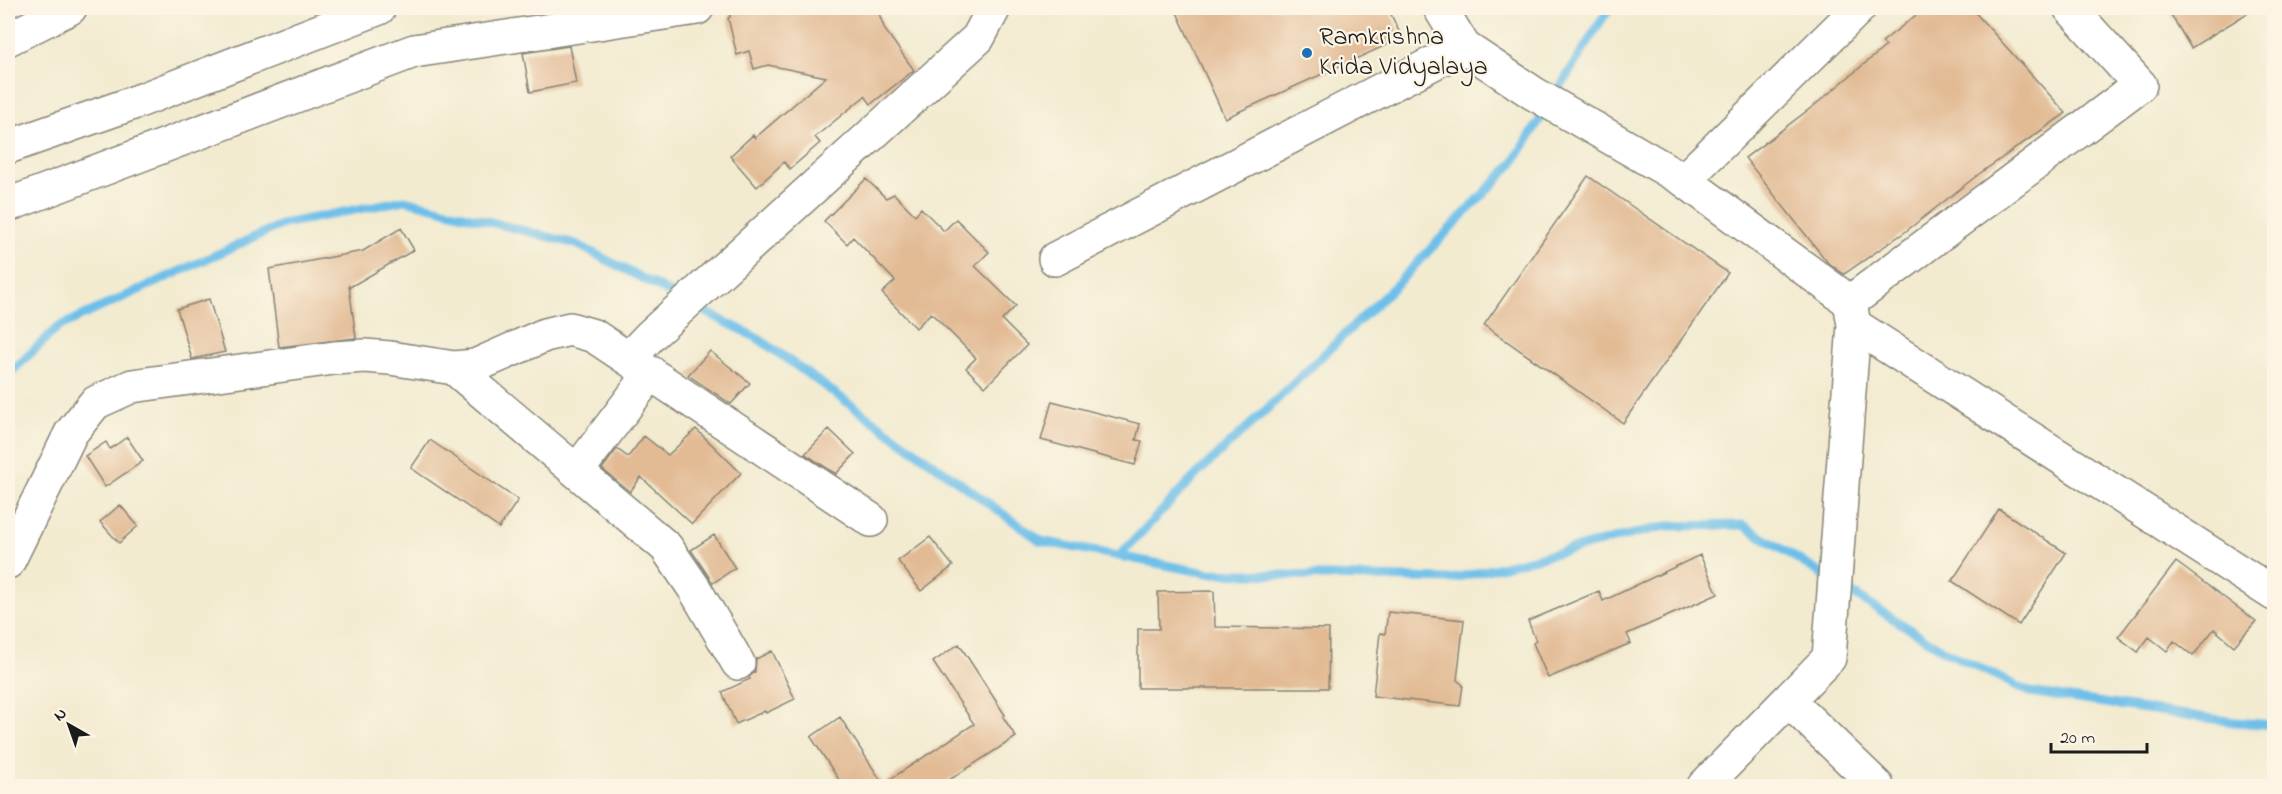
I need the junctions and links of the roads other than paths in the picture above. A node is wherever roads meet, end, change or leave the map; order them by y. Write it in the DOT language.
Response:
graph roads {
  1 [pos="70,8"];
  2 [pos="379,8"];
  3 [pos="697,8"];
  4 [pos="994,8"];
  5 [pos="1440,8"];
  6 [pos="1859,8"];
  7 [pos="2070,8"];
  8 [pos="8,39"];
  9 [pos="1464,47"];
  10 [pos="8,147"];
  11 [pos="1684,180"];
  12 [pos="8,205"];
  13 [pos="1055,259"];
  14 [pos="1852,314"];
  15 [pos="640,366"];
  16 [pos="454,368"];
  17 [pos="577,471"];
  18 [pos="871,520"];
  19 [pos="8,562"];
  20 [pos="2274,594"];
  21 [pos="738,663"];
  22 [pos="1788,699"];
  23 [pos="1704,786"];
  24 [pos="1877,786"];
  1 -- 8 [label="street"];
  2 -- 10 [label="street"];
  3 -- 12 [label="street"];
  4 -- 15 [label="street"];
  5 -- 9 [label="street"];
  6 -- 11 [label="street"];
  7 -- 14 [label="street"];
  9 -- 11 [label="street"];
  9 -- 13 [label="street"];
  11 -- 14 [label="street"];
  14 -- 20 [label="street"];
  14 -- 22 [label="street"];
  15 -- 16 [label="street"];
  15 -- 17 [label="street"];
  15 -- 18 [label="street"];
  16 -- 17 [label="street"];
  16 -- 19 [label="street"];
  17 -- 21 [label="street"];
  22 -- 23 [label="street"];
  22 -- 24 [label="street"];
}
